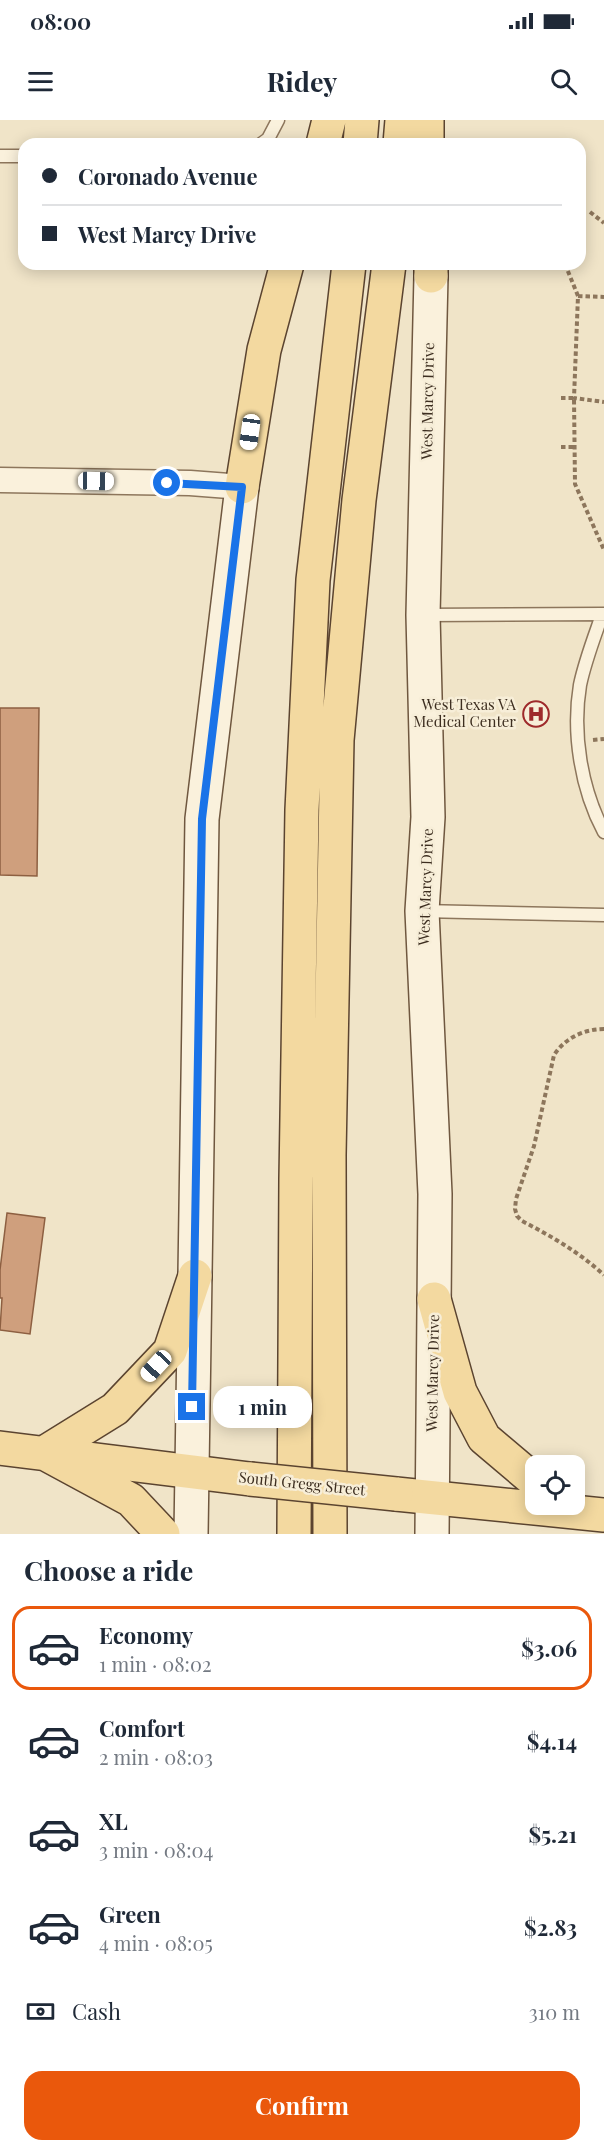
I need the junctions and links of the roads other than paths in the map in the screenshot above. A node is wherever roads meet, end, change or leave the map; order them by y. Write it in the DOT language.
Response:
graph roads {
  1 [pos="278,120"];
  2 [pos="329,120"];
  3 [pos="362,120"];
  4 [pos="402,120"];
  5 [pos="427,120"];
  6 [pos="269,138"];
  7 [pos="324,138"];
  8 [pos="360,138"];
  9 [pos="400,138"];
  10 [pos="427,138"];
  11 [pos="0,156"];
  12 [pos="18,156"];
  13 [pos="285,270"];
  14 [pos="348,270"];
  15 [pos="388,270"];
  16 [pos="431,270"];
  17 [pos="0,480"];
  18 [pos="242,487"];
  19 [pos="603,614"];
  20 [pos="423,615"];
  21 [pos="604,832"];
  22 [pos="422,911"];
  23 [pos="604,915"];
  24 [pos="195,1276"];
  25 [pos="434,1299"];
  26 [pos="0,1448"];
  27 [pos="44,1453"];
  28 [pos="191,1472"];
  29 [pos="525,1473"];
  30 [pos="432,1498"];
  31 [pos="589,1511"];
  32 [pos="162,1534"];
  33 [pos="191,1534"];
  34 [pos="294,1534"];
  35 [pos="330,1534"];
  36 [pos="432,1534"];
  37 [pos="535,1534"];
  1 -- 6 [label="lane"];
  2 -- 7 [label="main road"];
  3 -- 8 [label="main road"];
  4 -- 9 [label="main road"];
  5 -- 10 [label="main road"];
  11 -- 12 [label="lane"];
  13 -- 18 [label="main road"];
  14 -- 34 [label="main road"];
  15 -- 35 [label="main road"];
  16 -- 20 [label="street, West Marcy Drive"];
  17 -- 18 [label="street"];
  18 -- 24 [label="street"];
  19 -- 20 [label="lane"];
  19 -- 21 [label="lane"];
  20 -- 22 [label="street, West Marcy Drive"];
  22 -- 23 [label="lane"];
  22 -- 25 [label="street, West Marcy Drive"];
  24 -- 27 [label="main road"];
  24 -- 28 [label="street"];
  25 -- 29 [label="main road"];
  25 -- 30 [label="street, West Marcy Drive"];
  26 -- 27 [label="main road, South Gregg Street"];
  27 -- 28 [label="main road, South Gregg Street"];
  27 -- 32 [label="main road"];
  28 -- 30 [label="main road, South Gregg Street, bridge"];
  28 -- 33 [label="street"];
  30 -- 31 [label="main road, South Gregg Street"];
  30 -- 36 [label="street, West Marcy Drive"];
  31 -- 37 [label="main road"];
}
